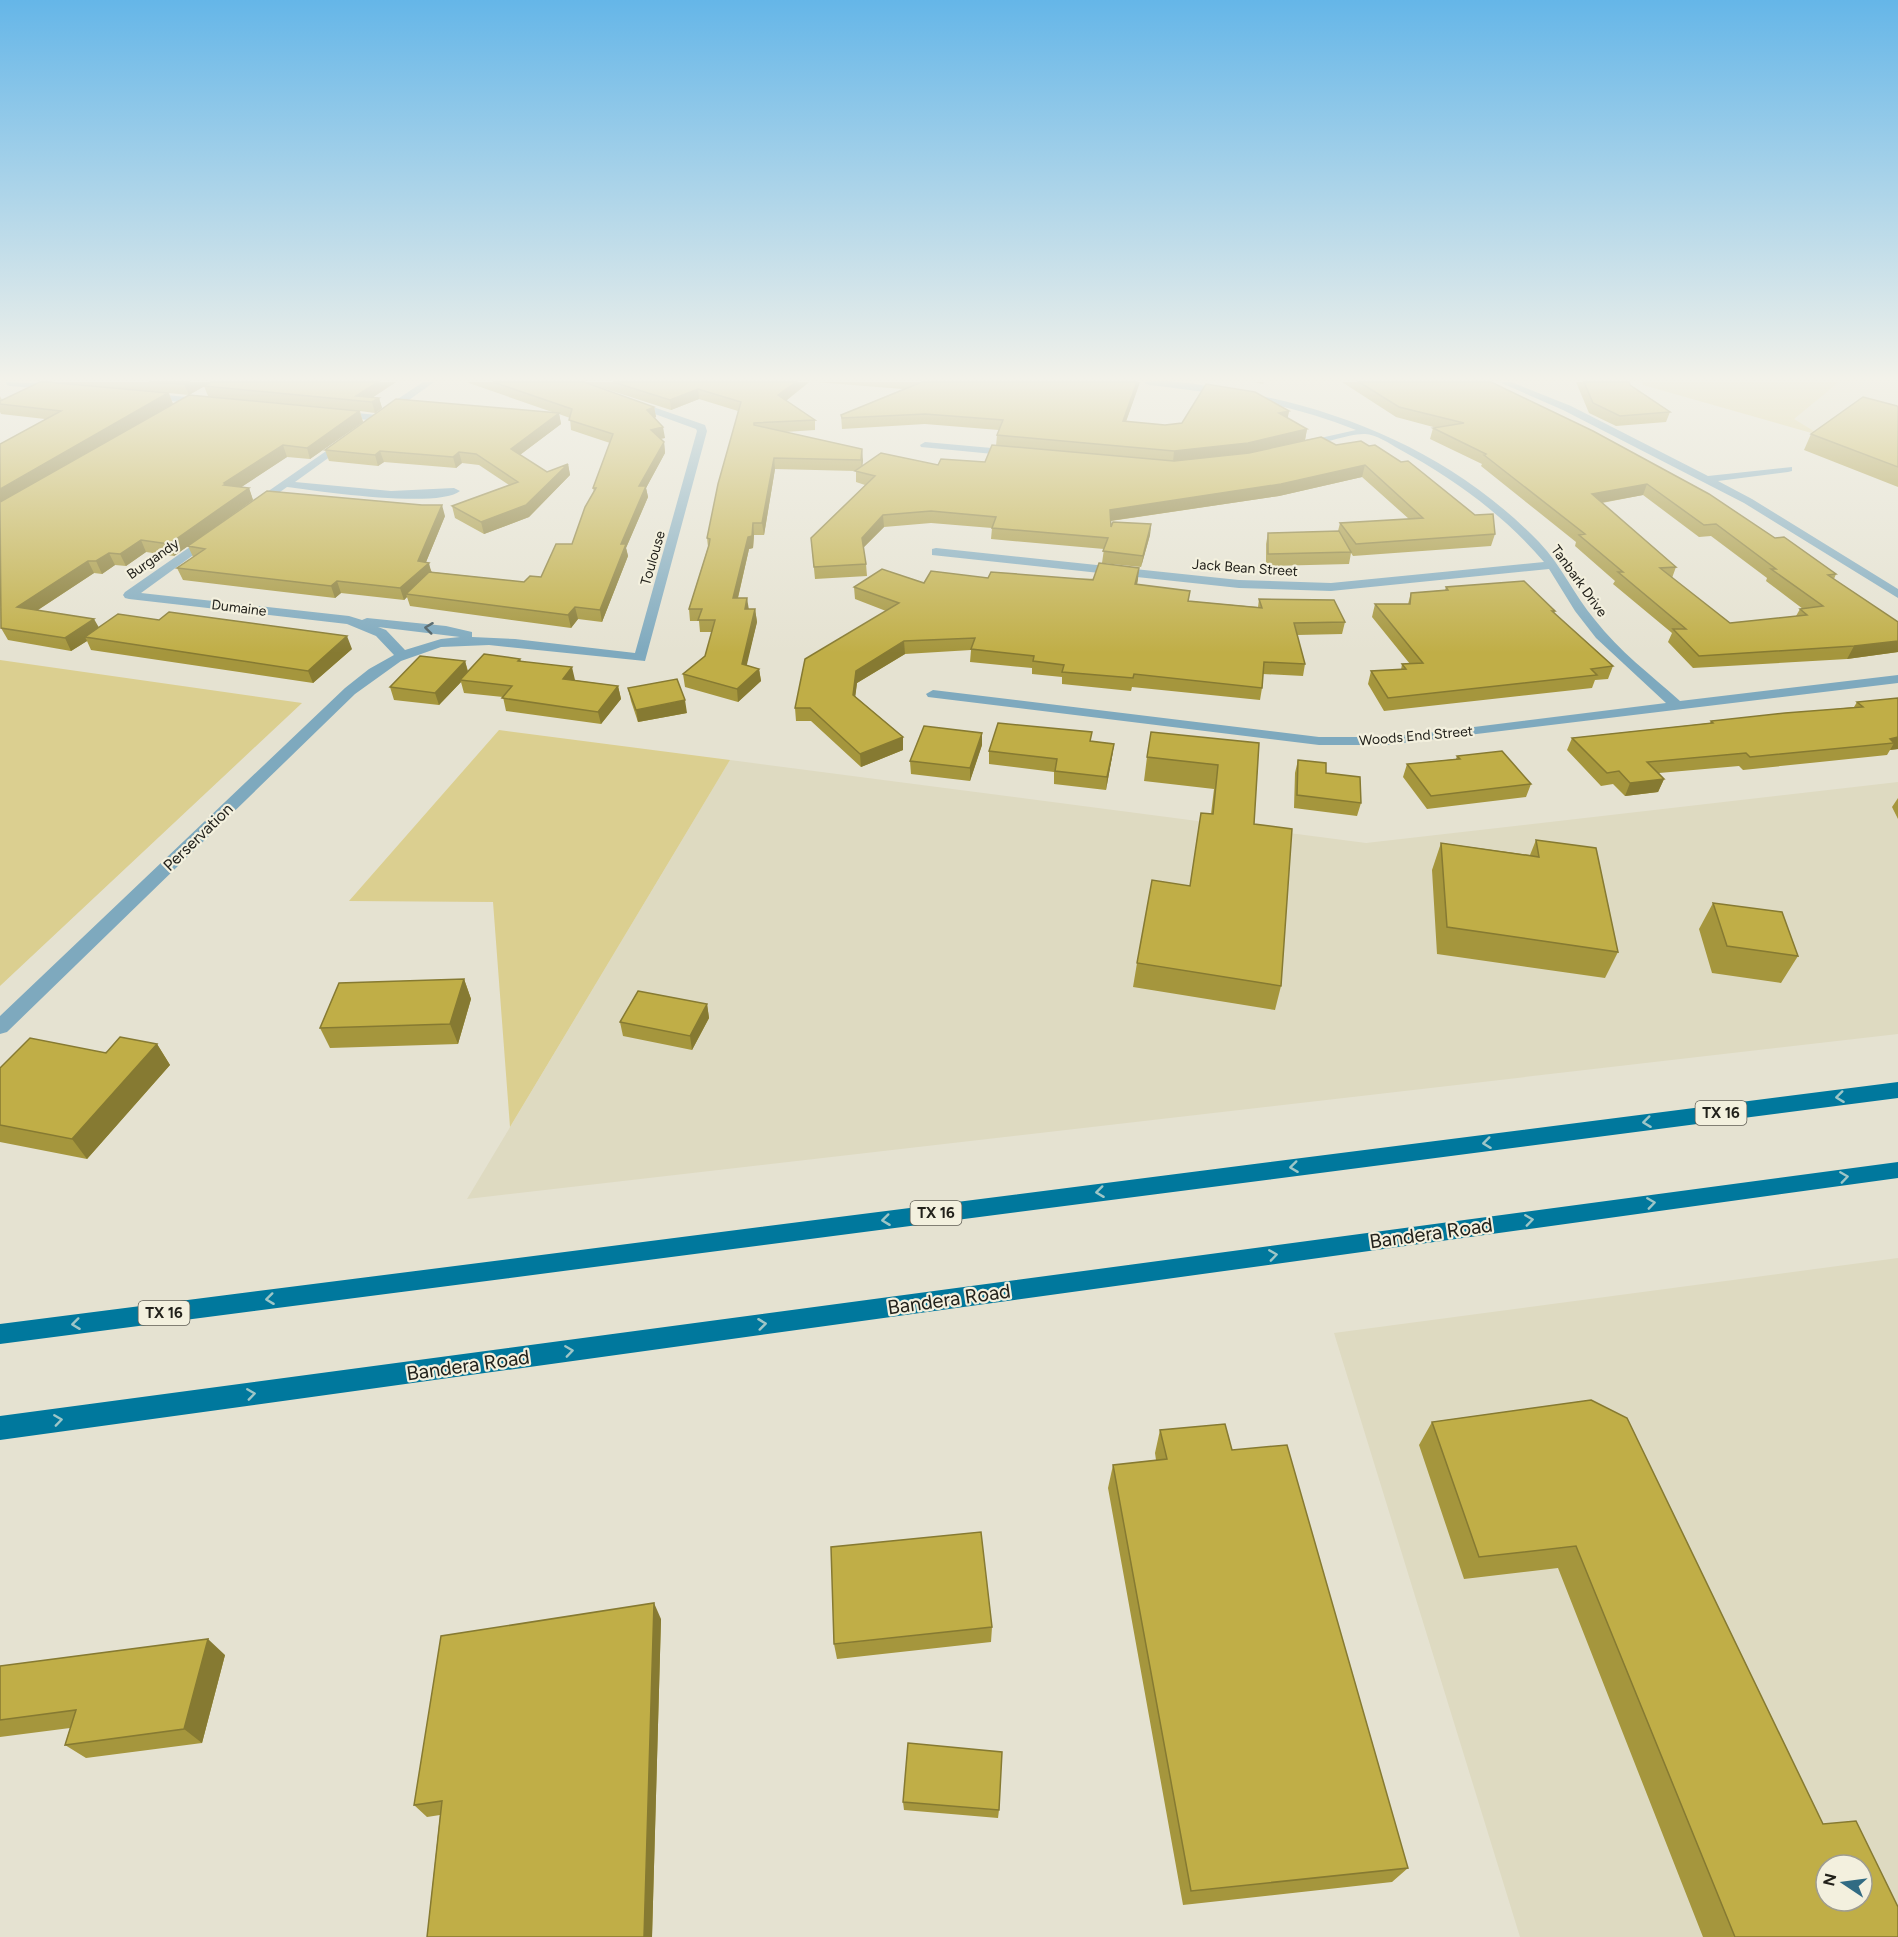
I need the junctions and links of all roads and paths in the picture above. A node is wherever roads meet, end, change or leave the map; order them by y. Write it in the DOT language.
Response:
graph roads {
  1 [pos="302,472"];
  2 [pos="691,472"];
  3 [pos="1447,472"];
  4 [pos="1696,472"];
  5 [pos="1761,472"];
  6 [pos="1709,479"];
  7 [pos="286,484"];
  8 [pos="454,491"];
  9 [pos="249,510"];
  10 [pos="221,529"];
  11 [pos="936,552"];
  12 [pos="1552,565"];
  13 [pos="1898,576"];
  14 [pos="1874,578"];
  15 [pos="1898,594"];
  16 [pos="129,595"];
  17 [pos="349,620"];
  18 [pos="487,639"];
  19 [pos="402,655"];
  20 [pos="640,658"];
  21 [pos="1898,679"];
  22 [pos="933,694"];
  23 [pos="1677,706"];
  24 [pos="0,1027"];
  25 [pos="1898,1090"];
  26 [pos="1898,1170"];
  27 [pos="0,1334"];
  28 [pos="0,1428"];
  1 -- 7 [label="street"];
  2 -- 20 [label="street, Toulouse"];
  3 -- 12 [label="street, Tanbark Drive"];
  4 -- 6 [label="street"];
  5 -- 6 [label="street"];
  6 -- 14 [label="street"];
  7 -- 8 [label="street"];
  7 -- 9 [label="street"];
  10 -- 16 [label="street, Burgandy"];
  11 -- 12 [label="street, Jack Bean Street"];
  12 -- 23 [label="street, Tanbark Drive"];
  13 -- 14 [label="street"];
  14 -- 15 [label="street"];
  16 -- 17 [label="street, Dumaine"];
  18 -- 17 [label="street, Dumaine, one-way"];
  17 -- 19 [label="street, Dumaine"];
  18 -- 19 [label="street, Dumaine"];
  18 -- 20 [label="street, Dumaine"];
  19 -- 24 [label="street, Perservation"];
  21 -- 23 [label="street, Woods End Street"];
  22 -- 23 [label="street, Woods End Street"];
  25 -- 27 [label="main road, TX 16, one-way"];
  28 -- 26 [label="main road, Bandera Road, one-way"];
}
